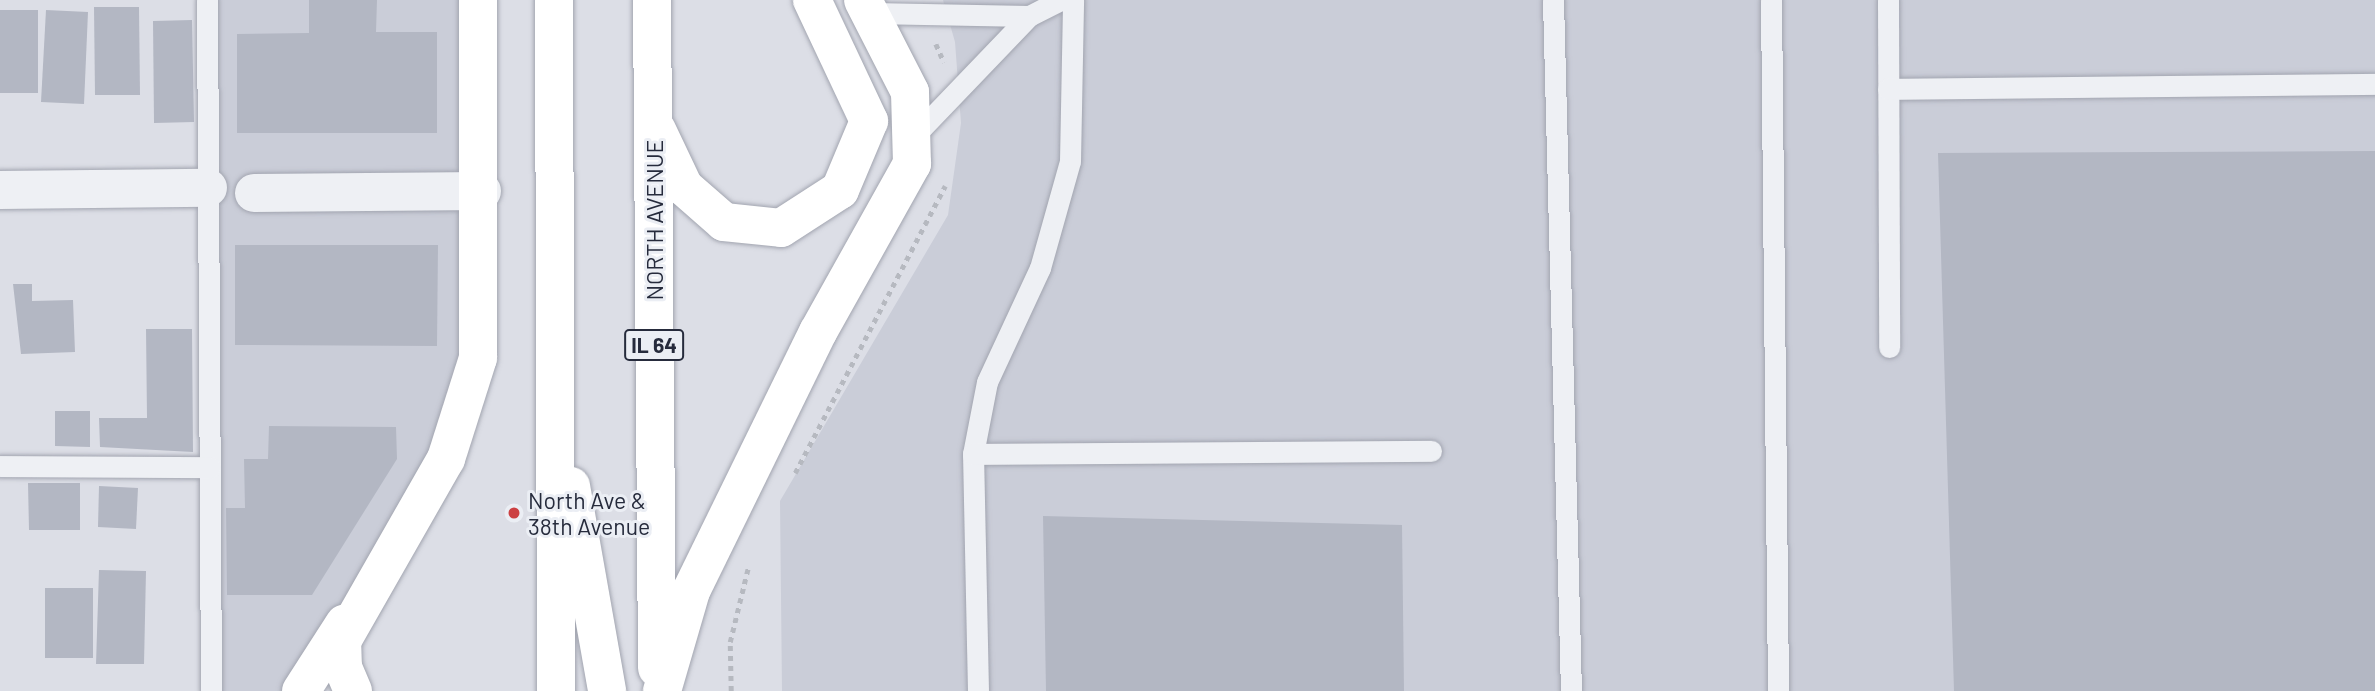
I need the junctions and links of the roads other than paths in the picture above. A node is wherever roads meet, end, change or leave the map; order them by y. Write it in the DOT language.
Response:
graph roads {
  1 [pos="207,0"];
  2 [pos="478,0"];
  3 [pos="554,0"];
  4 [pos="652,0"];
  5 [pos="812,0"];
  6 [pos="1060,0"];
  7 [pos="1073,0"];
  8 [pos="1553,0"];
  9 [pos="1771,0"];
  10 [pos="1888,0"];
  11 [pos="867,7"];
  12 [pos="1029,16"];
  13 [pos="2375,83"];
  14 [pos="1888,89"];
  15 [pos="653,121"];
  16 [pos="911,139"];
  17 [pos="208,188"];
  18 [pos="0,190"];
  19 [pos="482,191"];
  20 [pos="254,193"];
  21 [pos="1889,347"];
  22 [pos="553,409"];
  23 [pos="1431,451"];
  24 [pos="973,454"];
  25 [pos="0,466"];
  26 [pos="210,467"];
  27 [pos="359,602"];
  28 [pos="555,614"];
  29 [pos="211,691"];
  30 [pos="300,691"];
  31 [pos="353,691"];
  32 [pos="529,691"];
  33 [pos="556,691"];
  34 [pos="607,691"];
  35 [pos="659,691"];
  36 [pos="978,691"];
  37 [pos="1571,691"];
  38 [pos="1778,691"];
  1 -- 17 [label="lane"];
  2 -- 19 [label="main road"];
  3 -- 22 [label="main road"];
  4 -- 15 [label="main road, NORTH AVENUE / IL 64"];
  5 -- 15 [label="main road"];
  6 -- 12 [label="lane"];
  7 -- 24 [label="lane"];
  8 -- 37 [label="lane"];
  9 -- 38 [label="lane"];
  10 -- 14 [label="lane"];
  11 -- 12 [label="lane"];
  11 -- 16 [label="main road"];
  12 -- 16 [label="lane"];
  13 -- 14 [label="lane"];
  14 -- 21 [label="lane"];
  15 -- 35 [label="main road, NORTH AVENUE / IL 64"];
  16 -- 35 [label="main road"];
  17 -- 18 [label="street"];
  17 -- 26 [label="lane"];
  19 -- 20 [label="street"];
  19 -- 27 [label="main road"];
  22 -- 28 [label="main road"];
  22 -- 34 [label="main road"];
  23 -- 24 [label="lane"];
  24 -- 36 [label="lane"];
  25 -- 26 [label="lane"];
  26 -- 29 [label="lane"];
  27 -- 30 [label="main road"];
  27 -- 31 [label="main road"];
  28 -- 32 [label="main road"];
  28 -- 33 [label="main road"];
}
